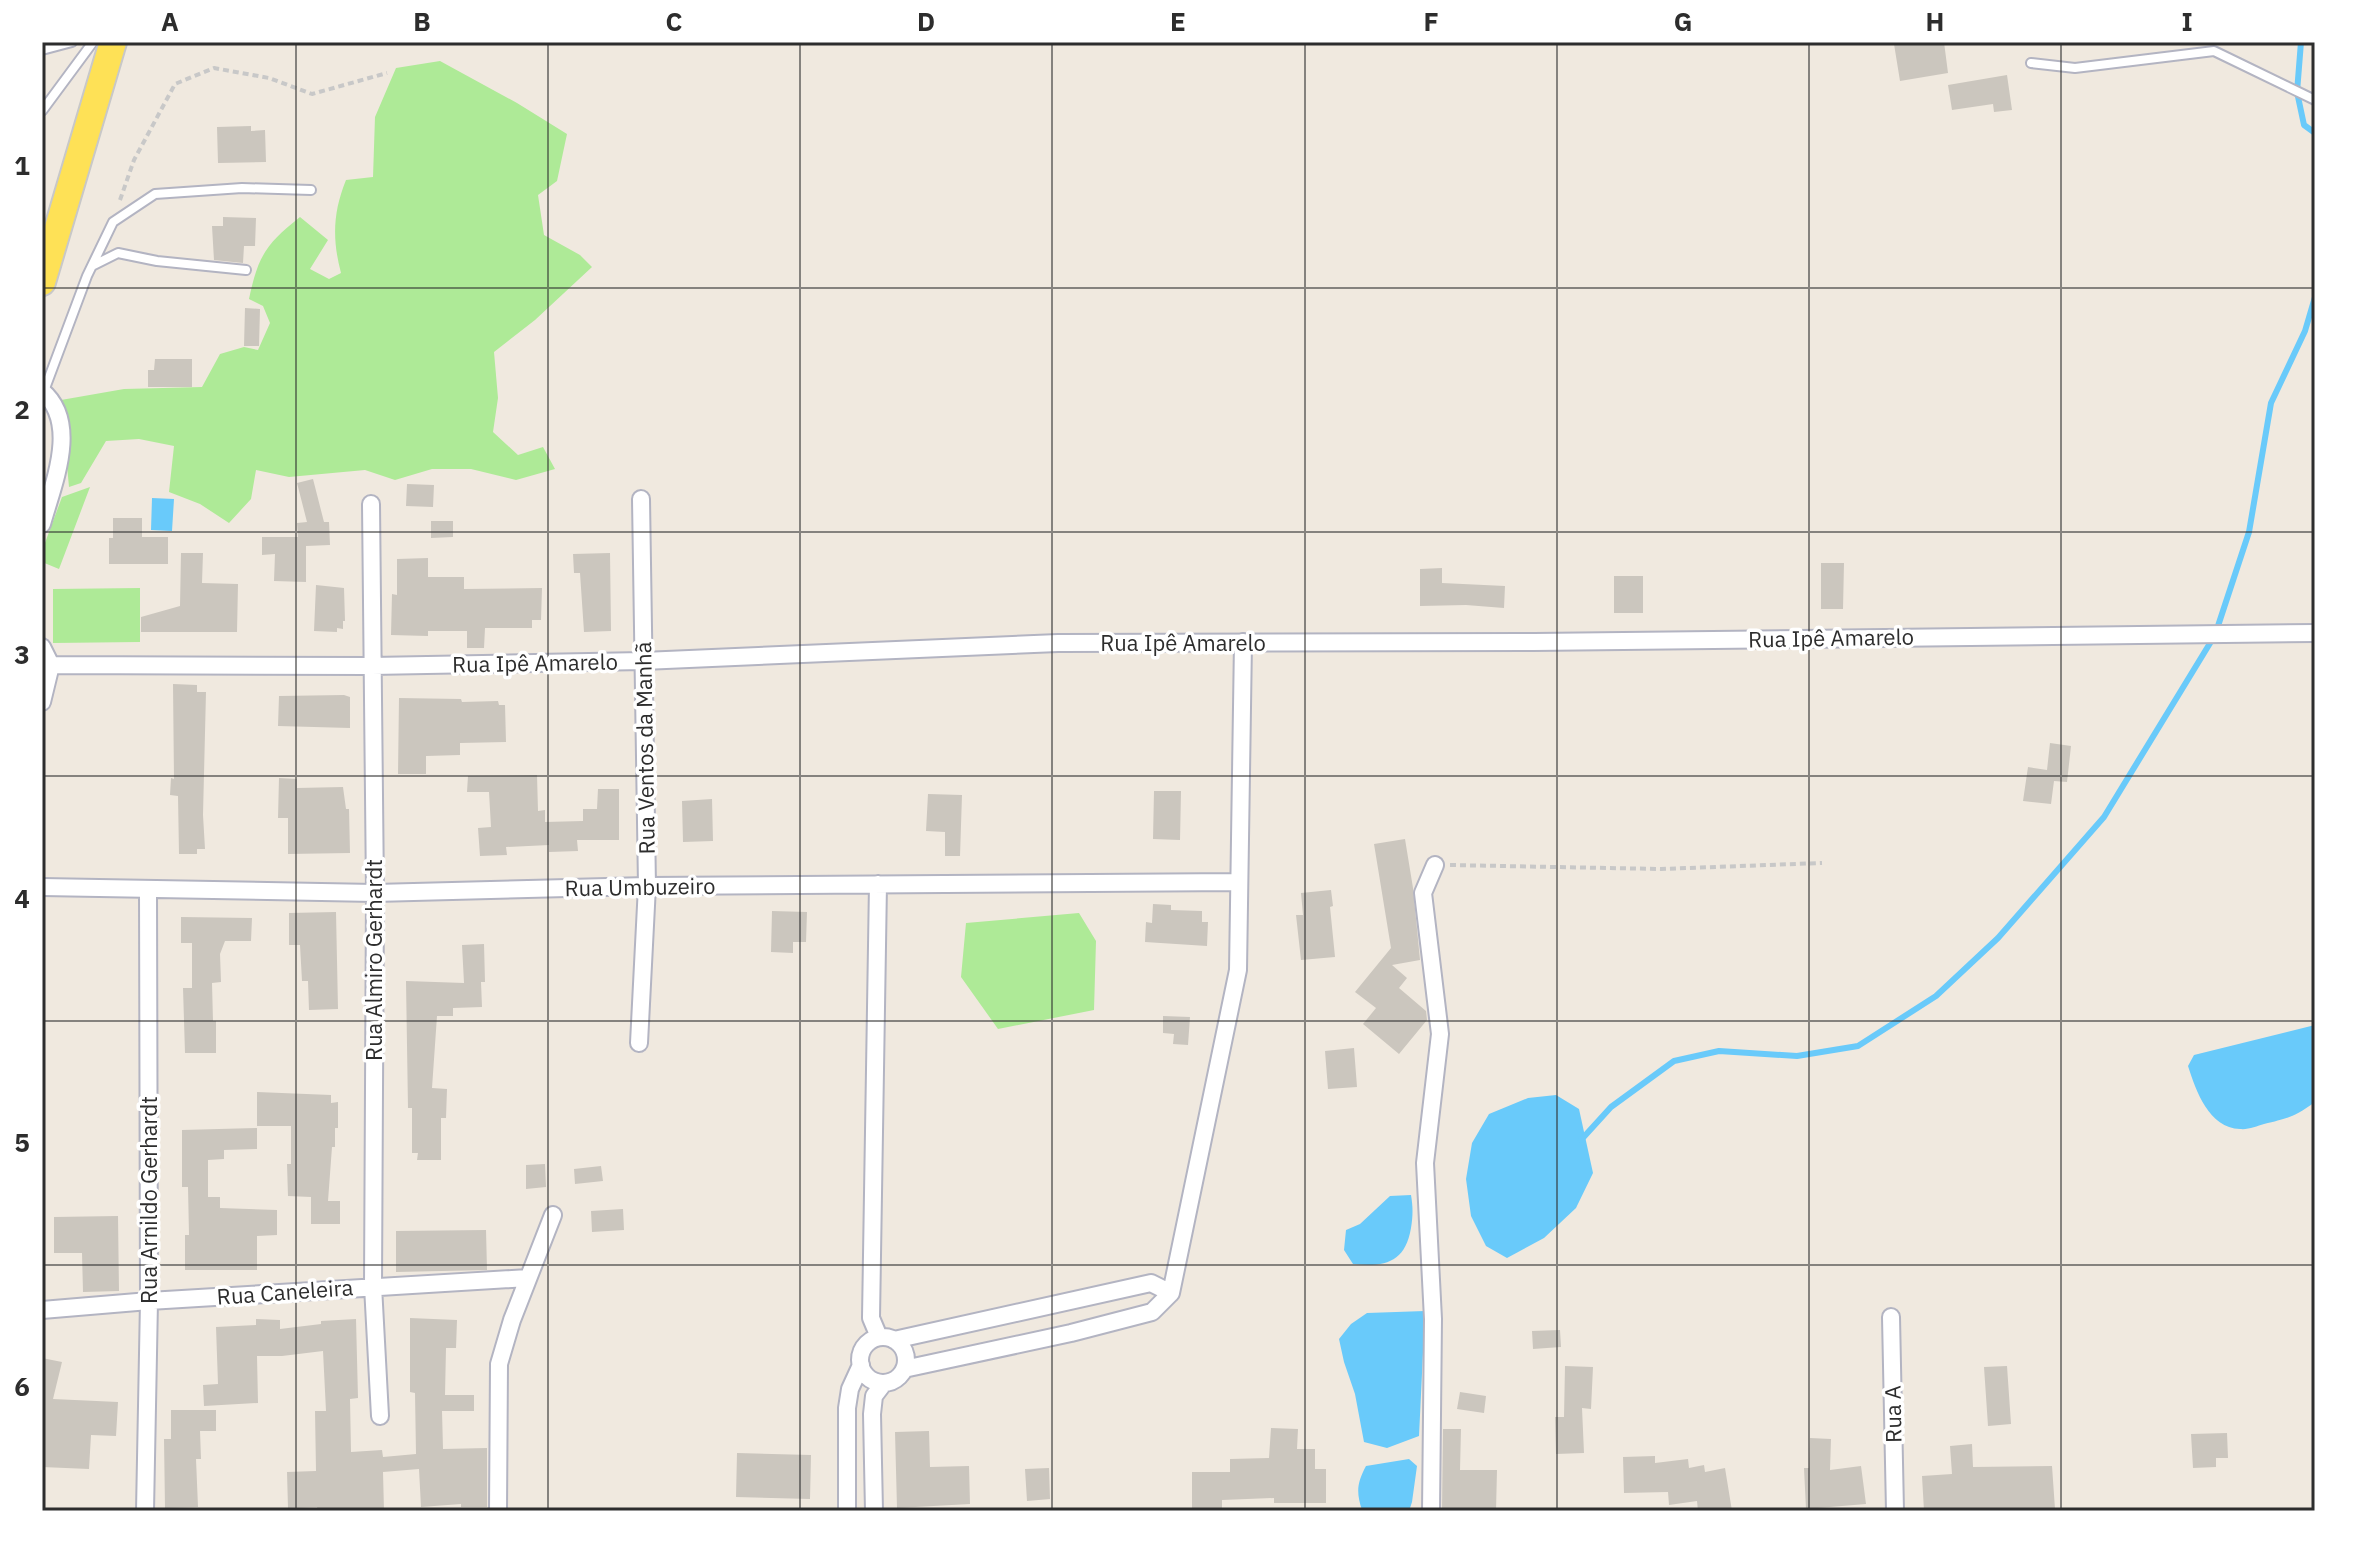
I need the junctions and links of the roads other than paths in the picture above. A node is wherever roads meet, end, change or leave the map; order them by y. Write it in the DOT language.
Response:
graph roads {
  1 [pos="72,42"];
  2 [pos="93,42"];
  3 [pos="113,42"];
  4 [pos="42,50"];
  5 [pos="2031,63"];
  6 [pos="2315,100"];
  7 [pos="42,111"];
  8 [pos="311,190"];
  9 [pos="92,266"];
  10 [pos="246,270"];
  11 [pos="42,282"];
  12 [pos="43,391"];
  13 [pos="641,499"];
  14 [pos="371,504"];
  15 [pos="42,524"];
  16 [pos="2315,633"];
  17 [pos="1243,642"];
  18 [pos="42,647"];
  19 [pos="643,661"];
  20 [pos="51,665"];
  21 [pos="372,666"];
  22 [pos="42,702"];
  23 [pos="1435,865"];
  24 [pos="1239,882"];
  25 [pos="878,884"];
  26 [pos="647,886"];
  27 [pos="42,887"];
  28 [pos="148,889"];
  29 [pos="375,893"];
  30 [pos="639,1043"];
  31 [pos="553,1215"];
  32 [pos="528,1278"];
  33 [pos="373,1286"];
  34 [pos="1171,1293"];
  35 [pos="149,1301"];
  36 [pos="1067,1302"];
  37 [pos="42,1310"];
  38 [pos="1891,1317"];
  39 [pos="1071,1333"];
  40 [pos="886,1339"];
  41 [pos="861,1365"];
  42 [pos="904,1369"];
  43 [pos="884,1383"];
  44 [pos="380,1416"];
  45 [pos="145,1511"];
  46 [pos="498,1511"];
  47 [pos="847,1511"];
  48 [pos="874,1511"];
  49 [pos="1431,1511"];
  50 [pos="1895,1511"];
  1 -- 4 [label="lane"];
  2 -- 7 [label="lane"];
  3 -- 11 [label="main road"];
  5 -- 6 [label="lane"];
  8 -- 9 [label="lane"];
  9 -- 10 [label="lane"];
  9 -- 12 [label="lane"];
  12 -- 15 [label="street"];
  13 -- 19 [label="street, Rua Ventos da Manhã"];
  14 -- 21 [label="street, Rua Almiro Gerhardt"];
  16 -- 17 [label="street, Rua Ipê Amarelo"];
  17 -- 19 [label="street, Rua Ipê Amarelo"];
  17 -- 24 [label="street"];
  18 -- 20 [label="street"];
  19 -- 21 [label="street, Rua Ipê Amarelo"];
  19 -- 26 [label="street, Rua Ventos da Manhã"];
  20 -- 21 [label="street, Rua Ipê Amarelo"];
  20 -- 22 [label="street"];
  21 -- 29 [label="street, Rua Almiro Gerhardt"];
  23 -- 49 [label="street"];
  24 -- 25 [label="street, Rua Umbuzeiro"];
  24 -- 34 [label="street"];
  25 -- 26 [label="street, Rua Umbuzeiro"];
  25 -- 40 [label="street"];
  26 -- 29 [label="street, Rua Umbuzeiro"];
  26 -- 30 [label="street, Rua Ventos da Manhã"];
  27 -- 28 [label="street, Rua Umbuzeiro"];
  28 -- 29 [label="street, Rua Umbuzeiro"];
  28 -- 35 [label="street, Rua Arnildo Gerhardt"];
  29 -- 33 [label="street, Rua Almiro Gerhardt"];
  31 -- 32 [label="street"];
  32 -- 33 [label="street, Rua Caneleira"];
  32 -- 46 [label="street"];
  33 -- 35 [label="street, Rua Caneleira"];
  33 -- 44 [label="street, Rua Almiro Gerhardt"];
  34 -- 36 [label="street"];
  34 -- 39 [label="street"];
  35 -- 37 [label="street, Rua Caneleira"];
  35 -- 45 [label="street, Rua Arnildo Gerhardt"];
  36 -- 39 [label="street"];
  36 -- 40 [label="street"];
  38 -- 50 [label="street, Rua A"];
  39 -- 42 [label="street"];
  40 -- 41 [label="street"];
  40 -- 42 [label="street"];
  41 -- 43 [label="street"];
  41 -- 47 [label="street"];
  42 -- 43 [label="street"];
  43 -- 48 [label="street"];
}
